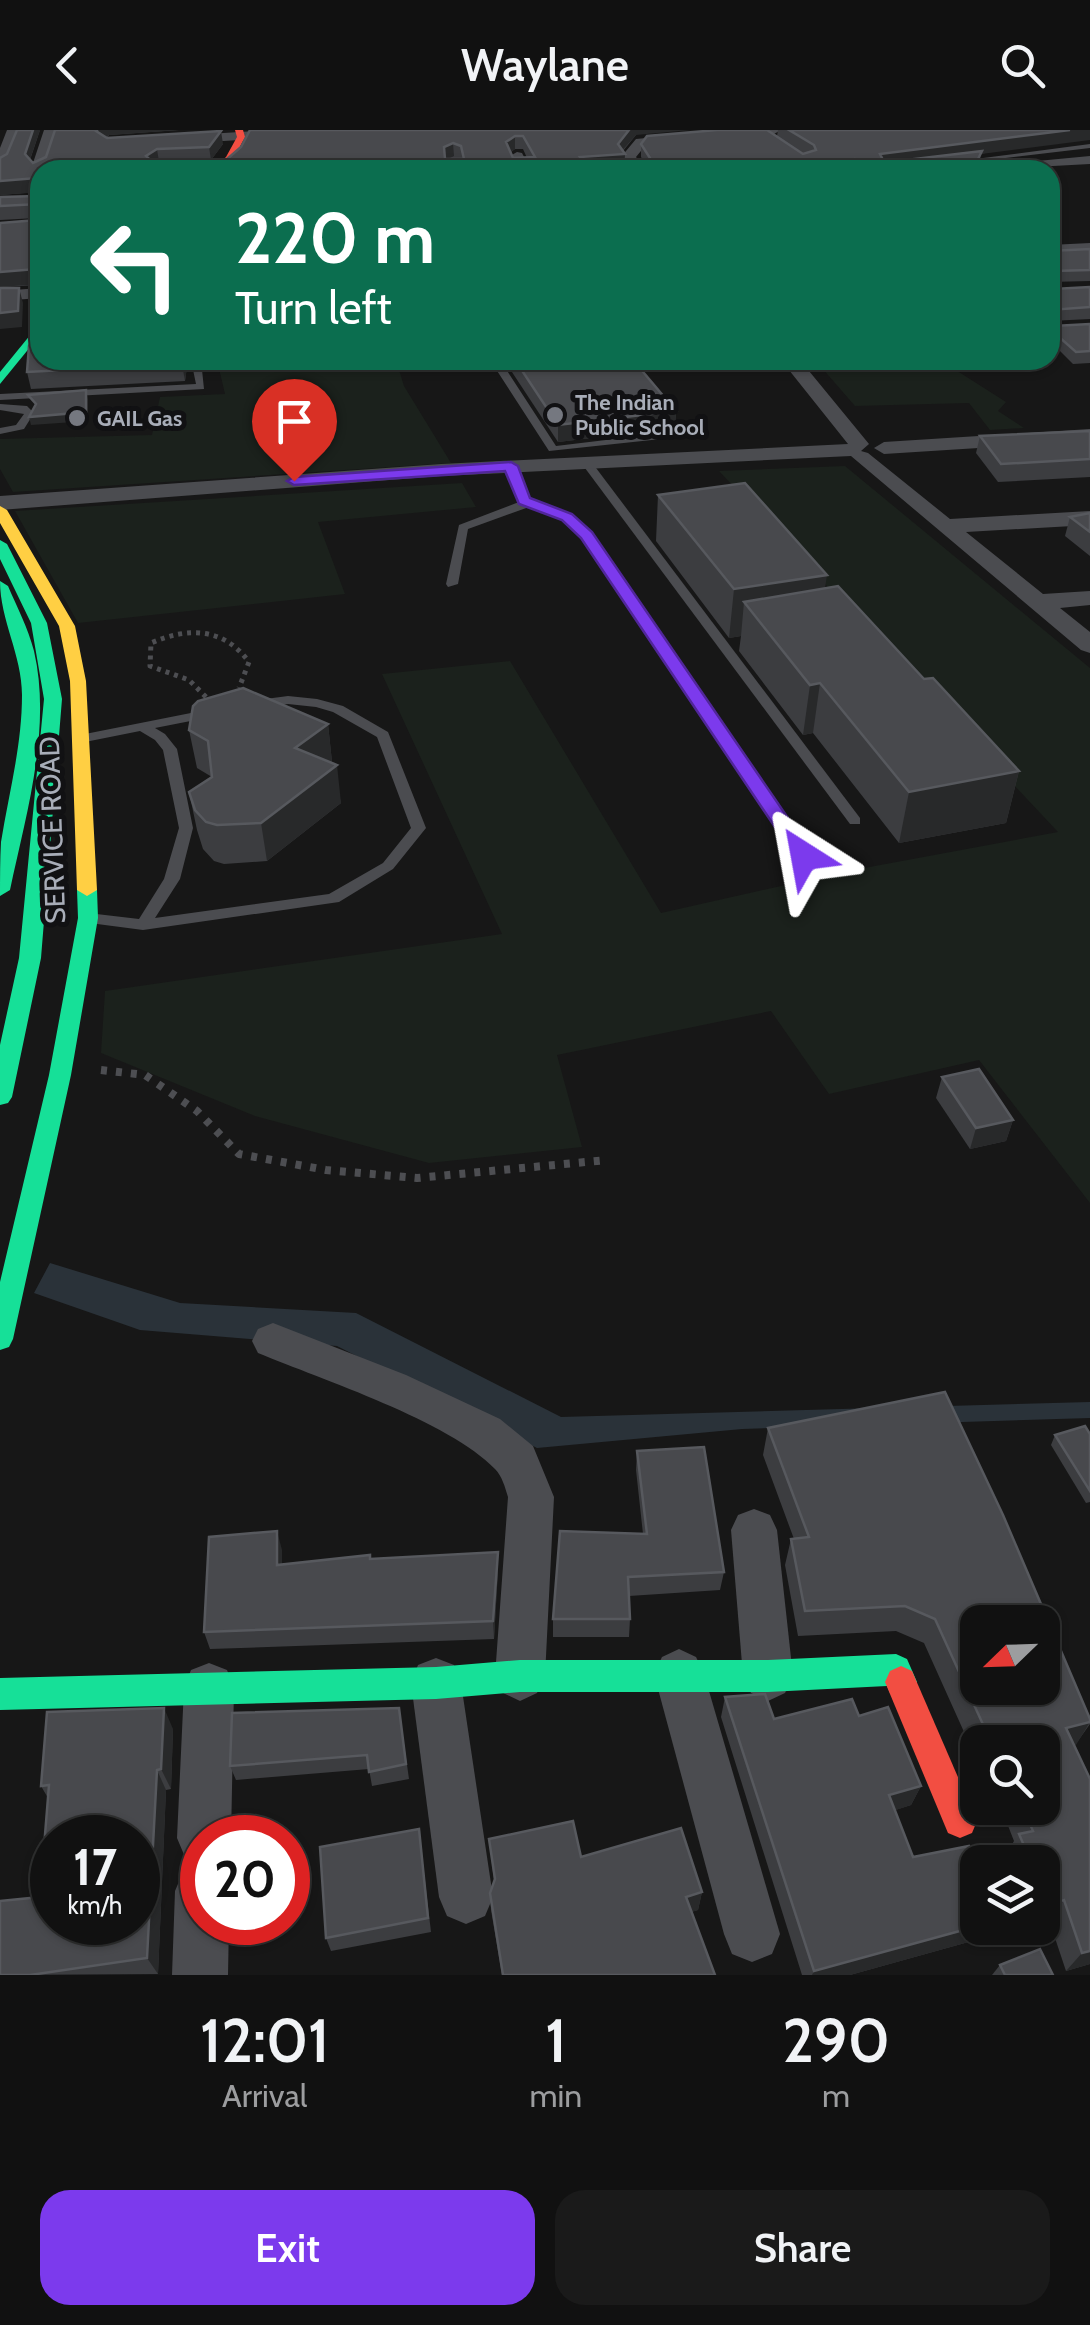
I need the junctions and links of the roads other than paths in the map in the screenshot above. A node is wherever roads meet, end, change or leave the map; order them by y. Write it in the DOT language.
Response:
graph roads {
  1 [pos="14,130"];
  2 [pos="51,130"];
  3 [pos="340,130"];
  4 [pos="240,133"];
  5 [pos="766,133"];
  6 [pos="158,141"];
  7 [pos="1090,146"];
  8 [pos="41,160"];
  9 [pos="227,160"];
  10 [pos="630,160"];
  11 [pos="972,160"];
  12 [pos="1090,160"];
  13 [pos="1060,163"];
  14 [pos="0,166"];
  15 [pos="1060,247"];
  16 [pos="1090,248"];
  17 [pos="30,294"];
  18 [pos="0,296"];
  19 [pos="30,344"];
  20 [pos="198,370"];
  21 [pos="501,370"];
  22 [pos="798,370"];
  23 [pos="0,380"];
  24 [pos="0,397"];
  25 [pos="0,407"];
  26 [pos="0,431"];
  27 [pos="689,434"];
  28 [pos="1090,435"];
  29 [pos="867,451"];
  30 [pos="586,462"];
  31 [pos="511,466"];
  32 [pos="528,503"];
  33 [pos="0,507"];
  34 [pos="1090,518"];
  35 [pos="954,525"];
  36 [pos="0,544"];
  37 [pos="452,584"];
  38 [pos="0,586"];
  39 [pos="1090,598"];
  40 [pos="1046,601"];
  41 [pos="1090,628"];
  42 [pos="742,643"];
  43 [pos="1090,645"];
  44 [pos="724,646"];
  45 [pos="144,728"];
  46 [pos="79,739"];
  47 [pos="855,821"];
  48 [pos="804,856"];
  49 [pos="0,890"];
  50 [pos="88,918"];
  51 [pos="143,925"];
  52 [pos="0,1098"];
  53 [pos="0,1339"];
  54 [pos="274,1341"];
  55 [pos="754,1530"];
  56 [pos="679,1674"];
  57 [pos="520,1676"];
  58 [pos="768,1676"];
  59 [pos="436,1683"];
  60 [pos="208,1688"];
  61 [pos="0,1694"];
  62 [pos="205,1815"];
  63 [pos="960,1821"];
  64 [pos="466,1897"];
  65 [pos="752,1934"];
  66 [pos="201,1945"];
  67 [pos="200,1975"];
  1 -- 14 [label="street"];
  2 -- 8 [label="street"];
  3 -- 4 [label="street"];
  4 -- 6 [label="street"];
  4 -- 9 [label="main road"];
  5 -- 10 [label="street"];
  7 -- 11 [label="lane"];
  12 -- 13 [label="street"];
  15 -- 16 [label="street"];
  17 -- 18 [label="street"];
  19 -- 23 [label="main road"];
  20 -- 24 [label="lane"];
  21 -- 27 [label="lane"];
  22 -- 29 [label="street"];
  25 -- 26 [label="lane"];
  28 -- 29 [label="street"];
  29 -- 30 [label="street"];
  29 -- 35 [label="street"];
  30 -- 31 [label="street"];
  30 -- 44 [label="lane"];
  31 -- 32 [label="lane"];
  31 -- 33 [label="street"];
  32 -- 37 [label="lane"];
  32 -- 48 [label="lane"];
  33 -- 46 [label="main road, SERVICE ROAD"];
  34 -- 35 [label="street"];
  35 -- 40 [label="street"];
  36 -- 52 [label="main road"];
  38 -- 49 [label="main road"];
  39 -- 40 [label="street"];
  40 -- 41 [label="street"];
  40 -- 43 [label="street"];
  42 -- 44 [label="lane"];
  44 -- 47 [label="lane"];
  45 -- 46 [label="lane"];
  45 -- 51 [label="lane"];
  45 -- 51 [label="lane"];
  46 -- 50 [label="main road, SERVICE ROAD"];
  50 -- 51 [label="lane"];
  50 -- 53 [label="main road, SERVICE ROAD"];
  54 -- 57 [label="street"];
  55 -- 58 [label="street"];
  56 -- 57 [label="main road"];
  56 -- 58 [label="main road"];
  56 -- 65 [label="street"];
  57 -- 59 [label="main road"];
  58 -- 63 [label="main road"];
  59 -- 60 [label="main road"];
  59 -- 64 [label="street"];
  60 -- 61 [label="main road"];
  60 -- 62 [label="street"];
  66 -- 67 [label="street"];
}
